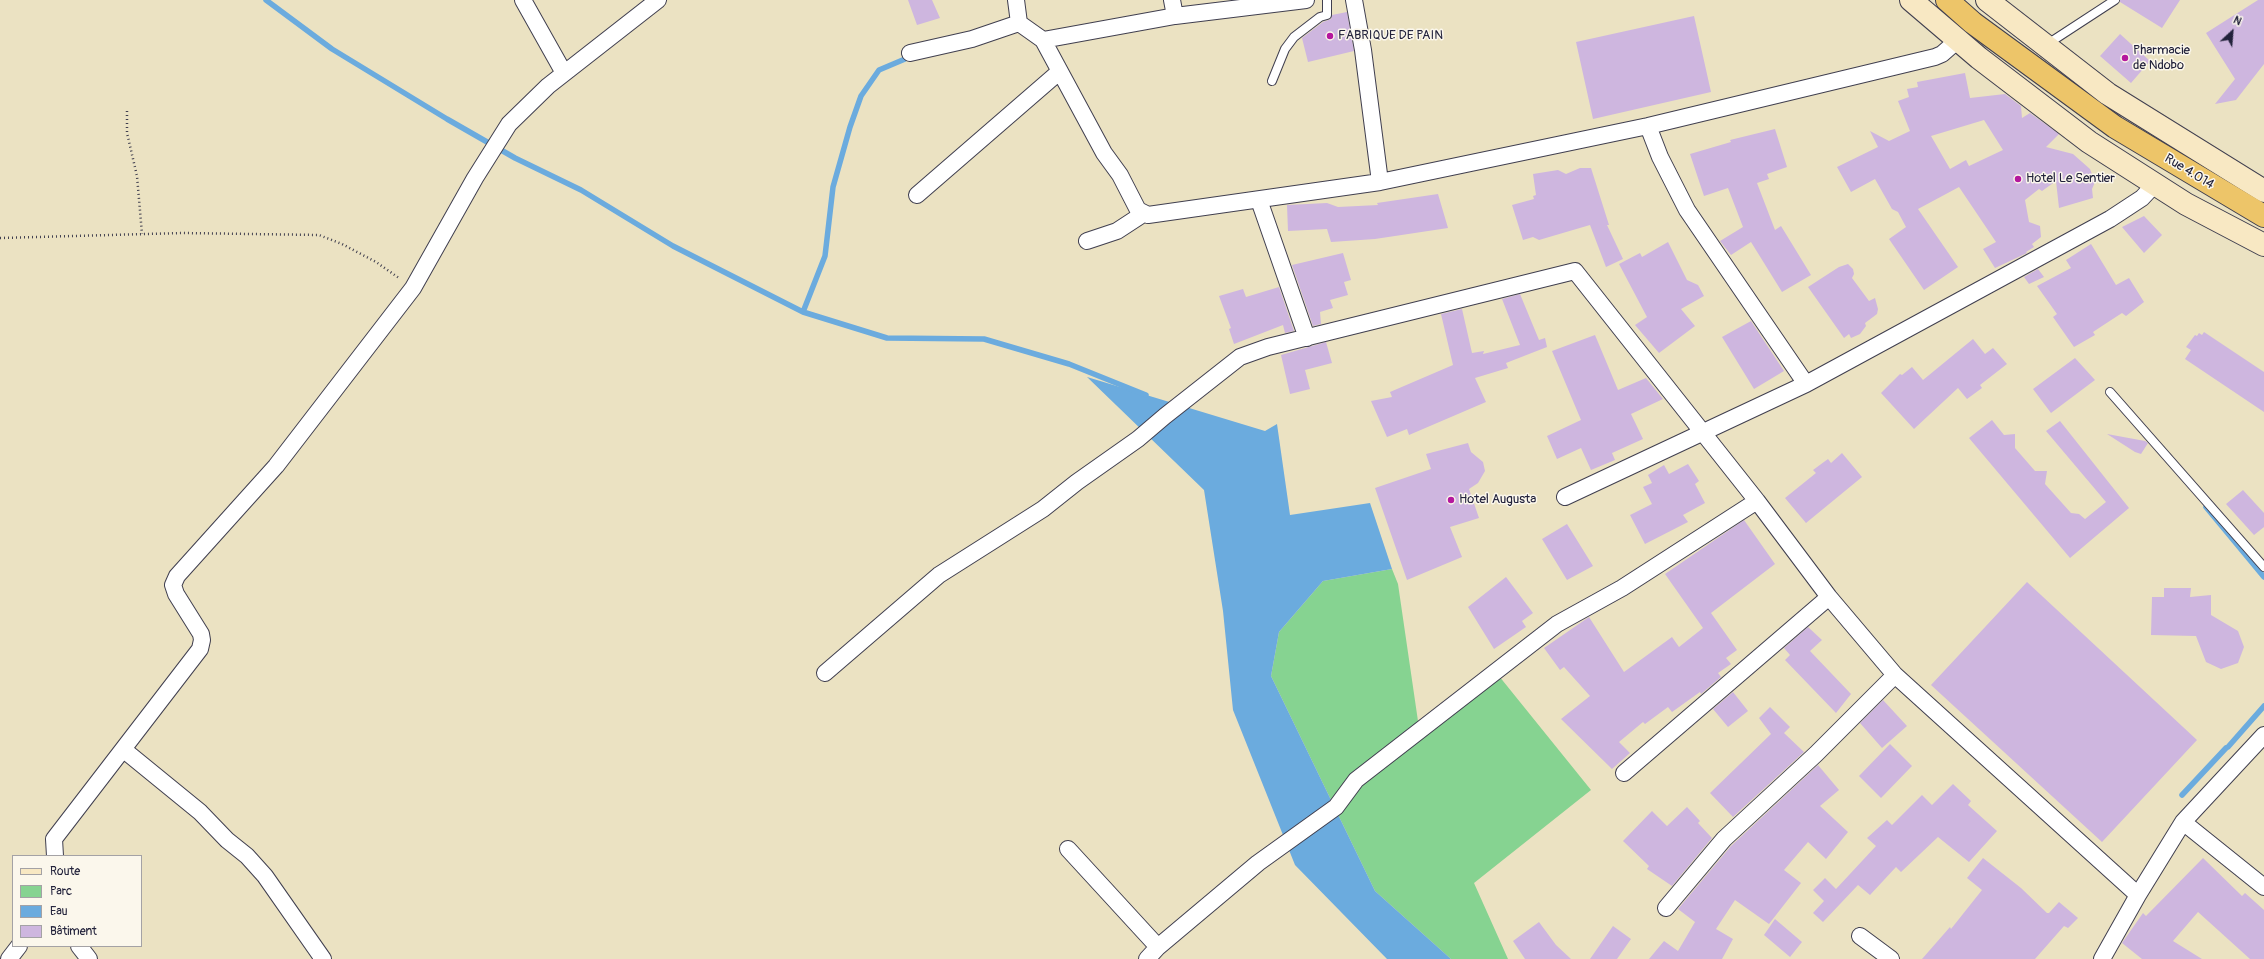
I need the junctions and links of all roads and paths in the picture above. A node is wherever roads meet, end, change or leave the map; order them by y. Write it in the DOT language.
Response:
graph roads {
  1 [pos="523,0"];
  2 [pos="658,0"];
  3 [pos="1016,0"];
  4 [pos="1306,0"];
  5 [pos="1327,0"];
  6 [pos="1354,0"];
  7 [pos="1911,0"];
  8 [pos="1947,0"];
  9 [pos="1987,0"];
  10 [pos="2115,0"];
  11 [pos="1174,8"];
  12 [pos="1019,23"];
  13 [pos="1043,40"];
  14 [pos="1958,40"];
  15 [pos="2046,46"];
  16 [pos="910,53"];
  17 [pos="1060,72"];
  18 [pos="564,73"];
  19 [pos="1272,81"];
  20 [pos="127,111"];
  21 [pos="1648,126"];
  22 [pos="1380,182"];
  23 [pos="2155,184"];
  24 [pos="2264,191"];
  25 [pos="918,195"];
  26 [pos="1259,200"];
  27 [pos="1143,214"];
  28 [pos="2264,216"];
  29 [pos="142,234"];
  30 [pos="0,238"];
  31 [pos="1087,241"];
  32 [pos="2264,245"];
  33 [pos="413,288"];
  34 [pos="1307,338"];
  35 [pos="1806,384"];
  36 [pos="2110,392"];
  37 [pos="1703,432"];
  38 [pos="1565,497"];
  39 [pos="1757,501"];
  40 [pos="2264,567"];
  41 [pos="1828,597"];
  42 [pos="825,674"];
  43 [pos="1895,675"];
  44 [pos="2264,735"];
  45 [pos="124,750"];
  46 [pos="1624,774"];
  47 [pos="2183,822"];
  48 [pos="1068,849"];
  49 [pos="55,855"];
  50 [pos="2264,887"];
  51 [pos="2138,895"];
  52 [pos="1666,908"];
  53 [pos="1860,936"];
  54 [pos="18,947"];
  55 [pos="80,947"];
  56 [pos="1152,953"];
  57 [pos="9,959"];
  58 [pos="89,959"];
  59 [pos="323,959"];
  60 [pos="1891,959"];
  61 [pos="2102,959"];
  1 -- 18 [label="street"];
  2 -- 18 [label="street"];
  3 -- 12 [label="street"];
  4 -- 11 [label="street"];
  5 -- 19 [label="lane"];
  6 -- 22 [label="street"];
  7 -- 14 [label="main road"];
  8 -- 28 [label="highway, Rue 4.014"];
  9 -- 15 [label="main road"];
  10 -- 15 [label="lane"];
  11 -- 13 [label="street"];
  12 -- 13 [label="street"];
  12 -- 16 [label="street"];
  13 -- 17 [label="street"];
  14 -- 21 [label="street"];
  14 -- 23 [label="main road"];
  15 -- 24 [label="main road"];
  17 -- 25 [label="street"];
  17 -- 27 [label="street"];
  18 -- 33 [label="street"];
  20 -- 29 [label="path"];
  21 -- 22 [label="street"];
  21 -- 35 [label="street"];
  22 -- 26 [label="street"];
  23 -- 32 [label="main road"];
  23 -- 35 [label="street"];
  26 -- 27 [label="street"];
  26 -- 34 [label="street"];
  27 -- 31 [label="street"];
  29 -- 30 [label="path"];
  29 -- 33 [label="path"];
  33 -- 45 [label="street"];
  34 -- 37 [label="street"];
  34 -- 42 [label="street"];
  35 -- 37 [label="street"];
  36 -- 40 [label="lane"];
  37 -- 38 [label="street"];
  37 -- 39 [label="street"];
  39 -- 41 [label="street"];
  39 -- 56 [label="street"];
  41 -- 43 [label="street"];
  41 -- 46 [label="street"];
  43 -- 51 [label="street"];
  43 -- 52 [label="street"];
  44 -- 47 [label="street"];
  45 -- 49 [label="street"];
  45 -- 59 [label="street"];
  47 -- 50 [label="street"];
  47 -- 51 [label="street"];
  48 -- 56 [label="street"];
  51 -- 61 [label="street"];
  53 -- 60 [label="street"];
  54 -- 57 [label="street"];
  55 -- 58 [label="street"];
}
